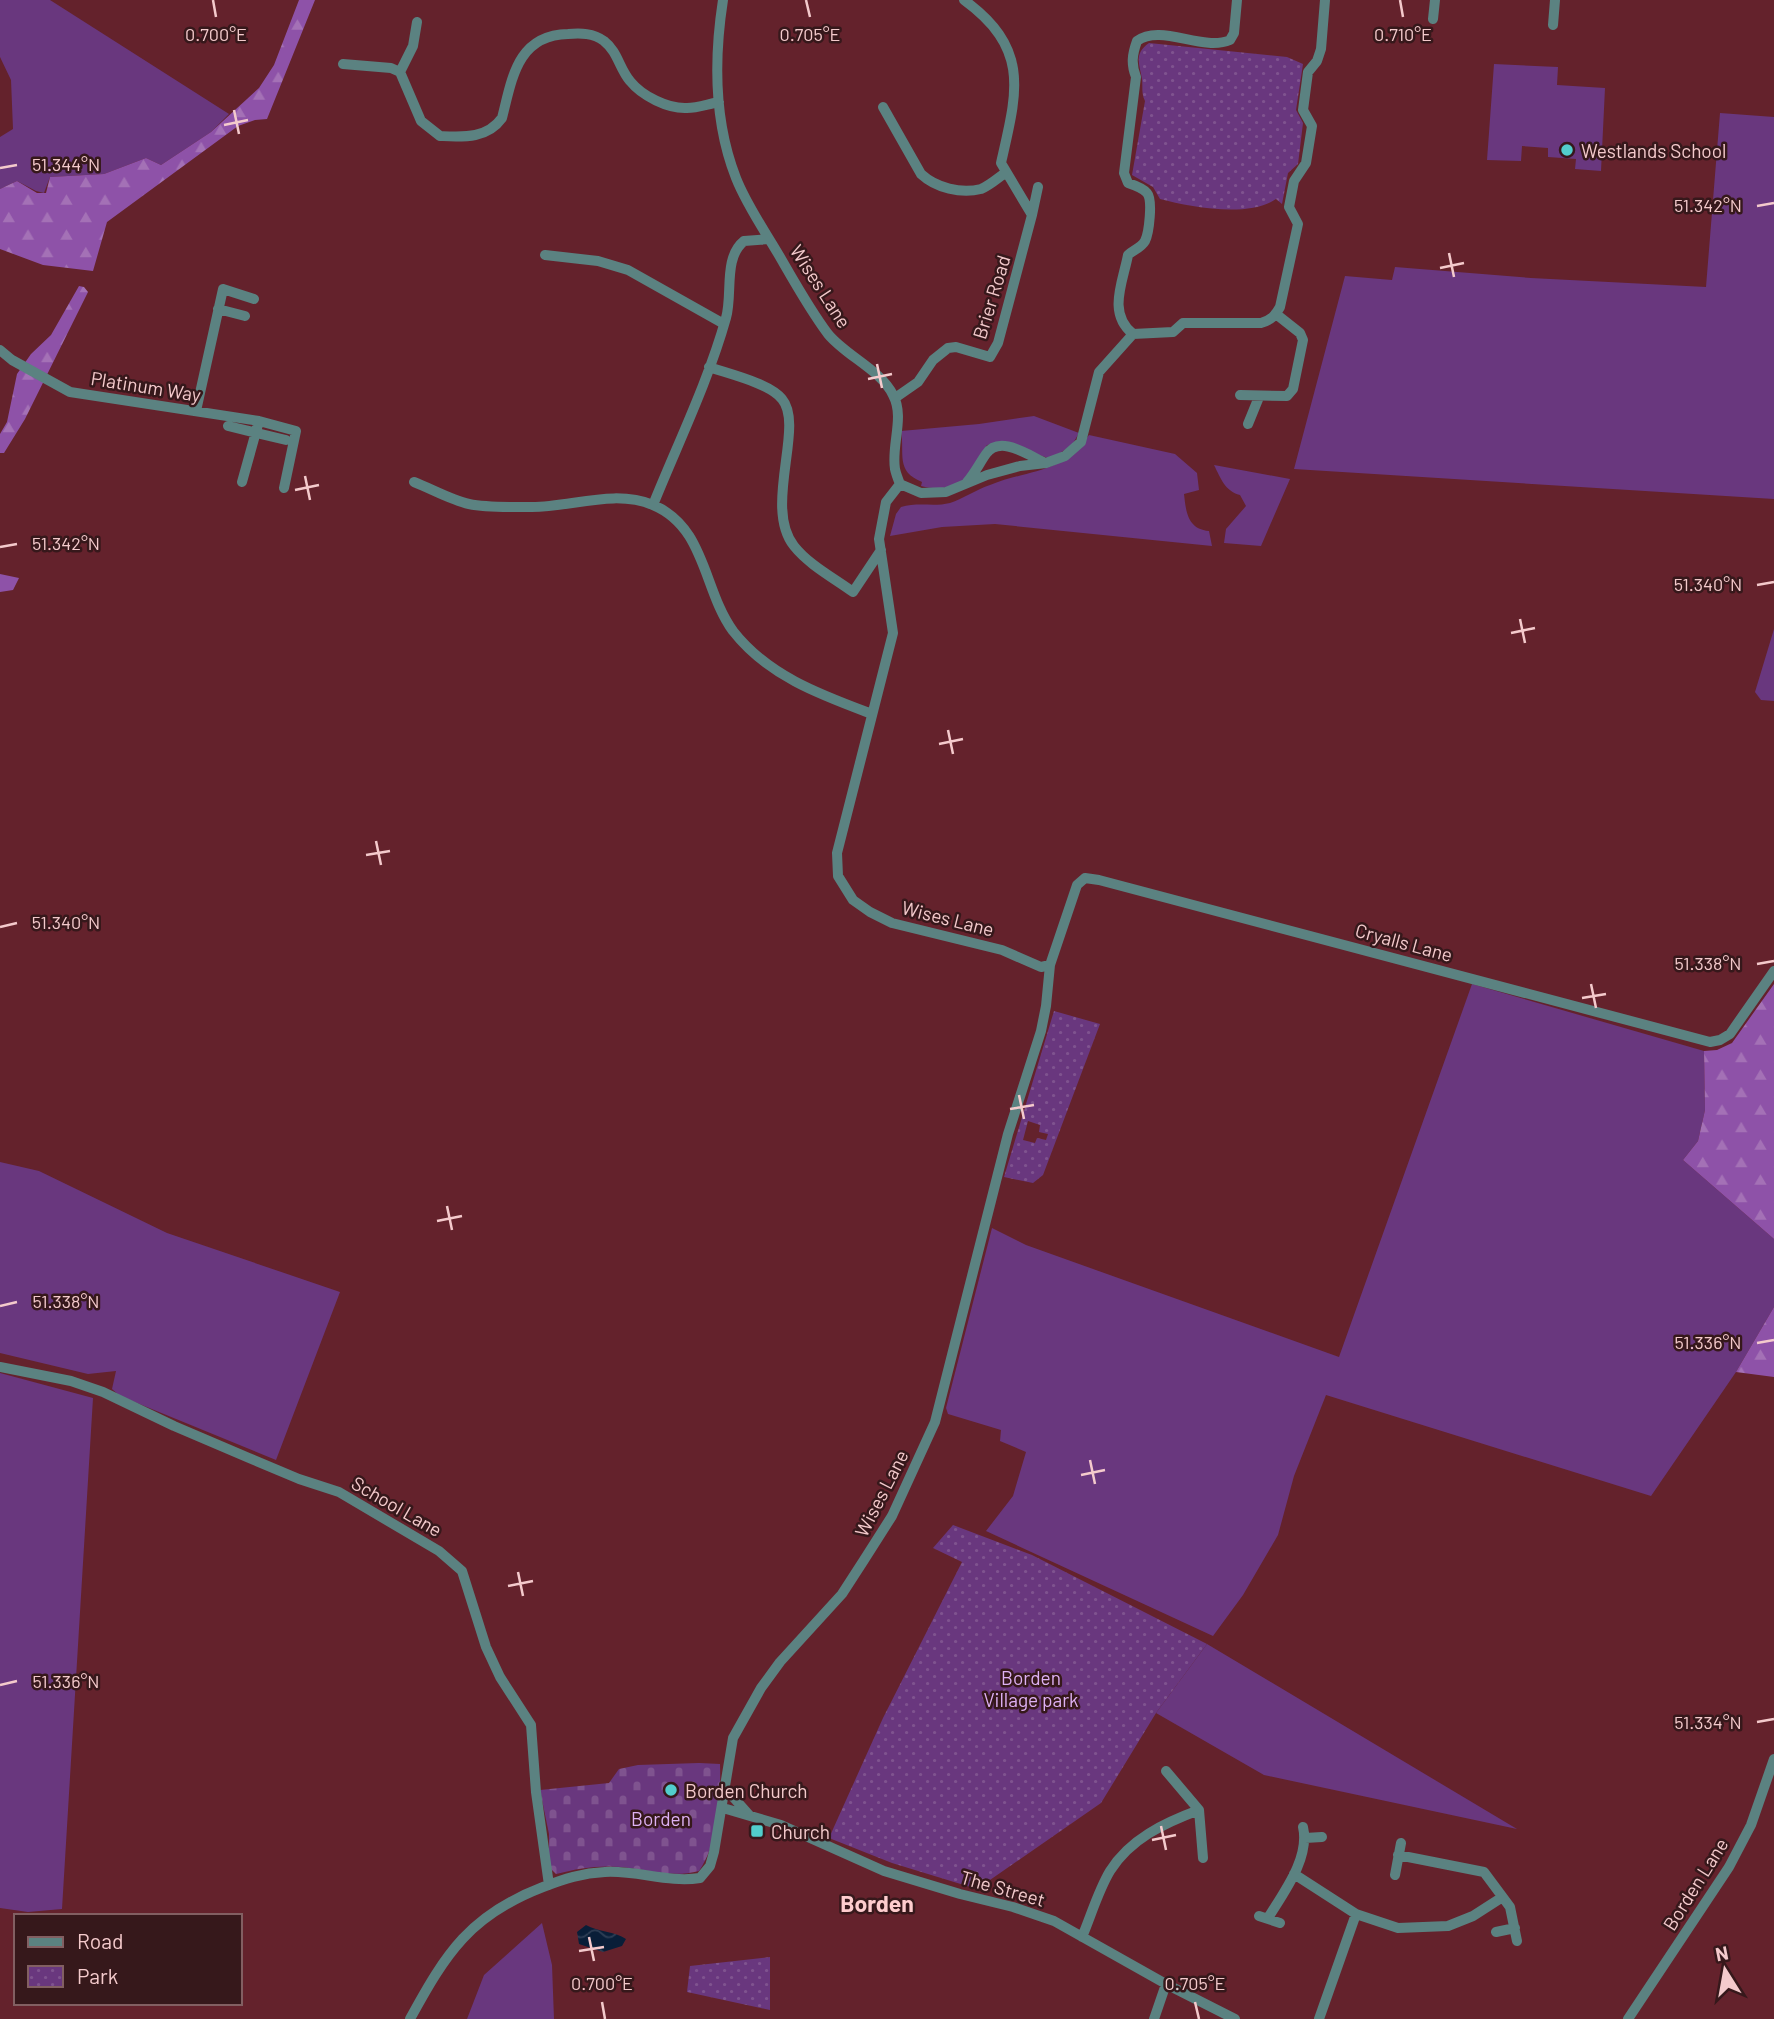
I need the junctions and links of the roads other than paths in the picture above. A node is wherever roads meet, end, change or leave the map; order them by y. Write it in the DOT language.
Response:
graph roads {
  1 [pos="723,0"];
  2 [pos="964,0"];
  3 [pos="1237,0"];
  4 [pos="1325,0"];
  5 [pos="1435,0"];
  6 [pos="1555,0"];
  7 [pos="1433,19"];
  8 [pos="417,22"];
  9 [pos="1553,25"];
  10 [pos="343,64"];
  11 [pos="400,72"];
  12 [pos="719,102"];
  13 [pos="883,107"];
  14 [pos="1005,173"];
  15 [pos="1038,187"];
  16 [pos="1032,215"];
  17 [pos="769,239"];
  18 [pos="545,255"];
  19 [pos="254,299"];
  20 [pos="218,309"];
  21 [pos="1276,314"];
  22 [pos="245,316"];
  23 [pos="724,324"];
  24 [pos="1133,334"];
  25 [pos="0,350"];
  26 [pos="709,367"];
  27 [pos="1240,395"];
  28 [pos="1259,397"];
  29 [pos="895,398"];
  30 [pos="196,411"];
  31 [pos="259,421"];
  32 [pos="1248,424"];
  33 [pos="228,426"];
  34 [pos="255,432"];
  35 [pos="286,440"];
  36 [pos="1046,463"];
  37 [pos="242,482"];
  38 [pos="414,482"];
  39 [pos="900,484"];
  40 [pos="965,484"];
  41 [pos="284,488"];
  42 [pos="653,505"];
  43 [pos="881,550"];
  44 [pos="872,714"];
  45 [pos="1050,965"];
  46 [pos="1774,971"];
  47 [pos="0,1367"];
  48 [pos="1774,1759"];
  49 [pos="1166,1771"];
  50 [pos="726,1788"];
  51 [pos="723,1808"];
  52 [pos="1199,1810"];
  53 [pos="751,1817"];
  54 [pos="1303,1827"];
  55 [pos="1322,1836"];
  56 [pos="1306,1838"];
  57 [pos="1401,1843"];
  58 [pos="1398,1855"];
  59 [pos="1203,1858"];
  60 [pos="1294,1874"];
  61 [pos="1395,1875"];
  62 [pos="549,1885"];
  63 [pos="1501,1898"];
  64 [pos="1356,1914"];
  65 [pos="1280,1923"];
  66 [pos="1515,1928"];
  67 [pos="1496,1932"];
  68 [pos="1082,1937"];
  69 [pos="1517,1941"];
  70 [pos="1166,1984"];
  71 [pos="410,2019"];
  72 [pos="1154,2019"];
  73 [pos="1235,2019"];
  74 [pos="1319,2019"];
  75 [pos="1628,2019"];
  1 -- 12 [label="street, Wises Lane"];
  2 -- 14 [label="street"];
  3 -- 24 [label="street"];
  4 -- 21 [label="street"];
  5 -- 7 [label="street"];
  6 -- 9 [label="street"];
  8 -- 11 [label="street"];
  10 -- 11 [label="street"];
  11 -- 12 [label="street"];
  12 -- 17 [label="street, Wises Lane"];
  13 -- 14 [label="street"];
  14 -- 16 [label="street"];
  15 -- 16 [label="street, Brier Road"];
  16 -- 29 [label="street, Brier Road"];
  17 -- 23 [label="street"];
  17 -- 29 [label="street, Wises Lane"];
  18 -- 23 [label="street"];
  19 -- 20 [label="street"];
  20 -- 22 [label="street"];
  20 -- 30 [label="street"];
  21 -- 24 [label="street"];
  21 -- 28 [label="street"];
  23 -- 26 [label="street"];
  24 -- 36 [label="street"];
  25 -- 30 [label="street, Platinum Way"];
  26 -- 42 [label="street"];
  26 -- 43 [label="street"];
  27 -- 28 [label="street"];
  28 -- 32 [label="street"];
  29 -- 39 [label="street"];
  30 -- 31 [label="street, Platinum Way"];
  31 -- 34 [label="street"];
  31 -- 41 [label="street, Platinum Way"];
  33 -- 34 [label="street"];
  34 -- 35 [label="street"];
  34 -- 37 [label="street"];
  36 -- 40 [label="street"];
  36 -- 40 [label="street"];
  38 -- 42 [label="street"];
  39 -- 40 [label="street"];
  39 -- 43 [label="street, Wises Lane"];
  42 -- 44 [label="street"];
  43 -- 44 [label="street, Wises Lane"];
  44 -- 45 [label="street, Wises Lane"];
  45 -- 46 [label="street, Cryalls Lane"];
  45 -- 50 [label="street, Wises Lane"];
  47 -- 62 [label="street, School Lane"];
  48 -- 75 [label="street, Borden Lane"];
  49 -- 52 [label="street"];
  50 -- 51 [label="street, Wises Lane"];
  50 -- 53 [label="street"];
  51 -- 53 [label="street, The Street"];
  51 -- 62 [label="street, Wises Lane"];
  52 -- 59 [label="street"];
  52 -- 68 [label="street"];
  53 -- 68 [label="street, The Street"];
  54 -- 56 [label="street"];
  55 -- 56 [label="street"];
  56 -- 60 [label="street"];
  57 -- 58 [label="street"];
  58 -- 61 [label="street"];
  58 -- 63 [label="street"];
  60 -- 64 [label="street"];
  60 -- 65 [label="street"];
  62 -- 71 [label="street"];
  63 -- 64 [label="street"];
  63 -- 66 [label="street"];
  64 -- 74 [label="street"];
  66 -- 67 [label="street"];
  66 -- 69 [label="street"];
  68 -- 70 [label="street, The Street"];
  70 -- 72 [label="street"];
  70 -- 73 [label="street, The Street"];
}
